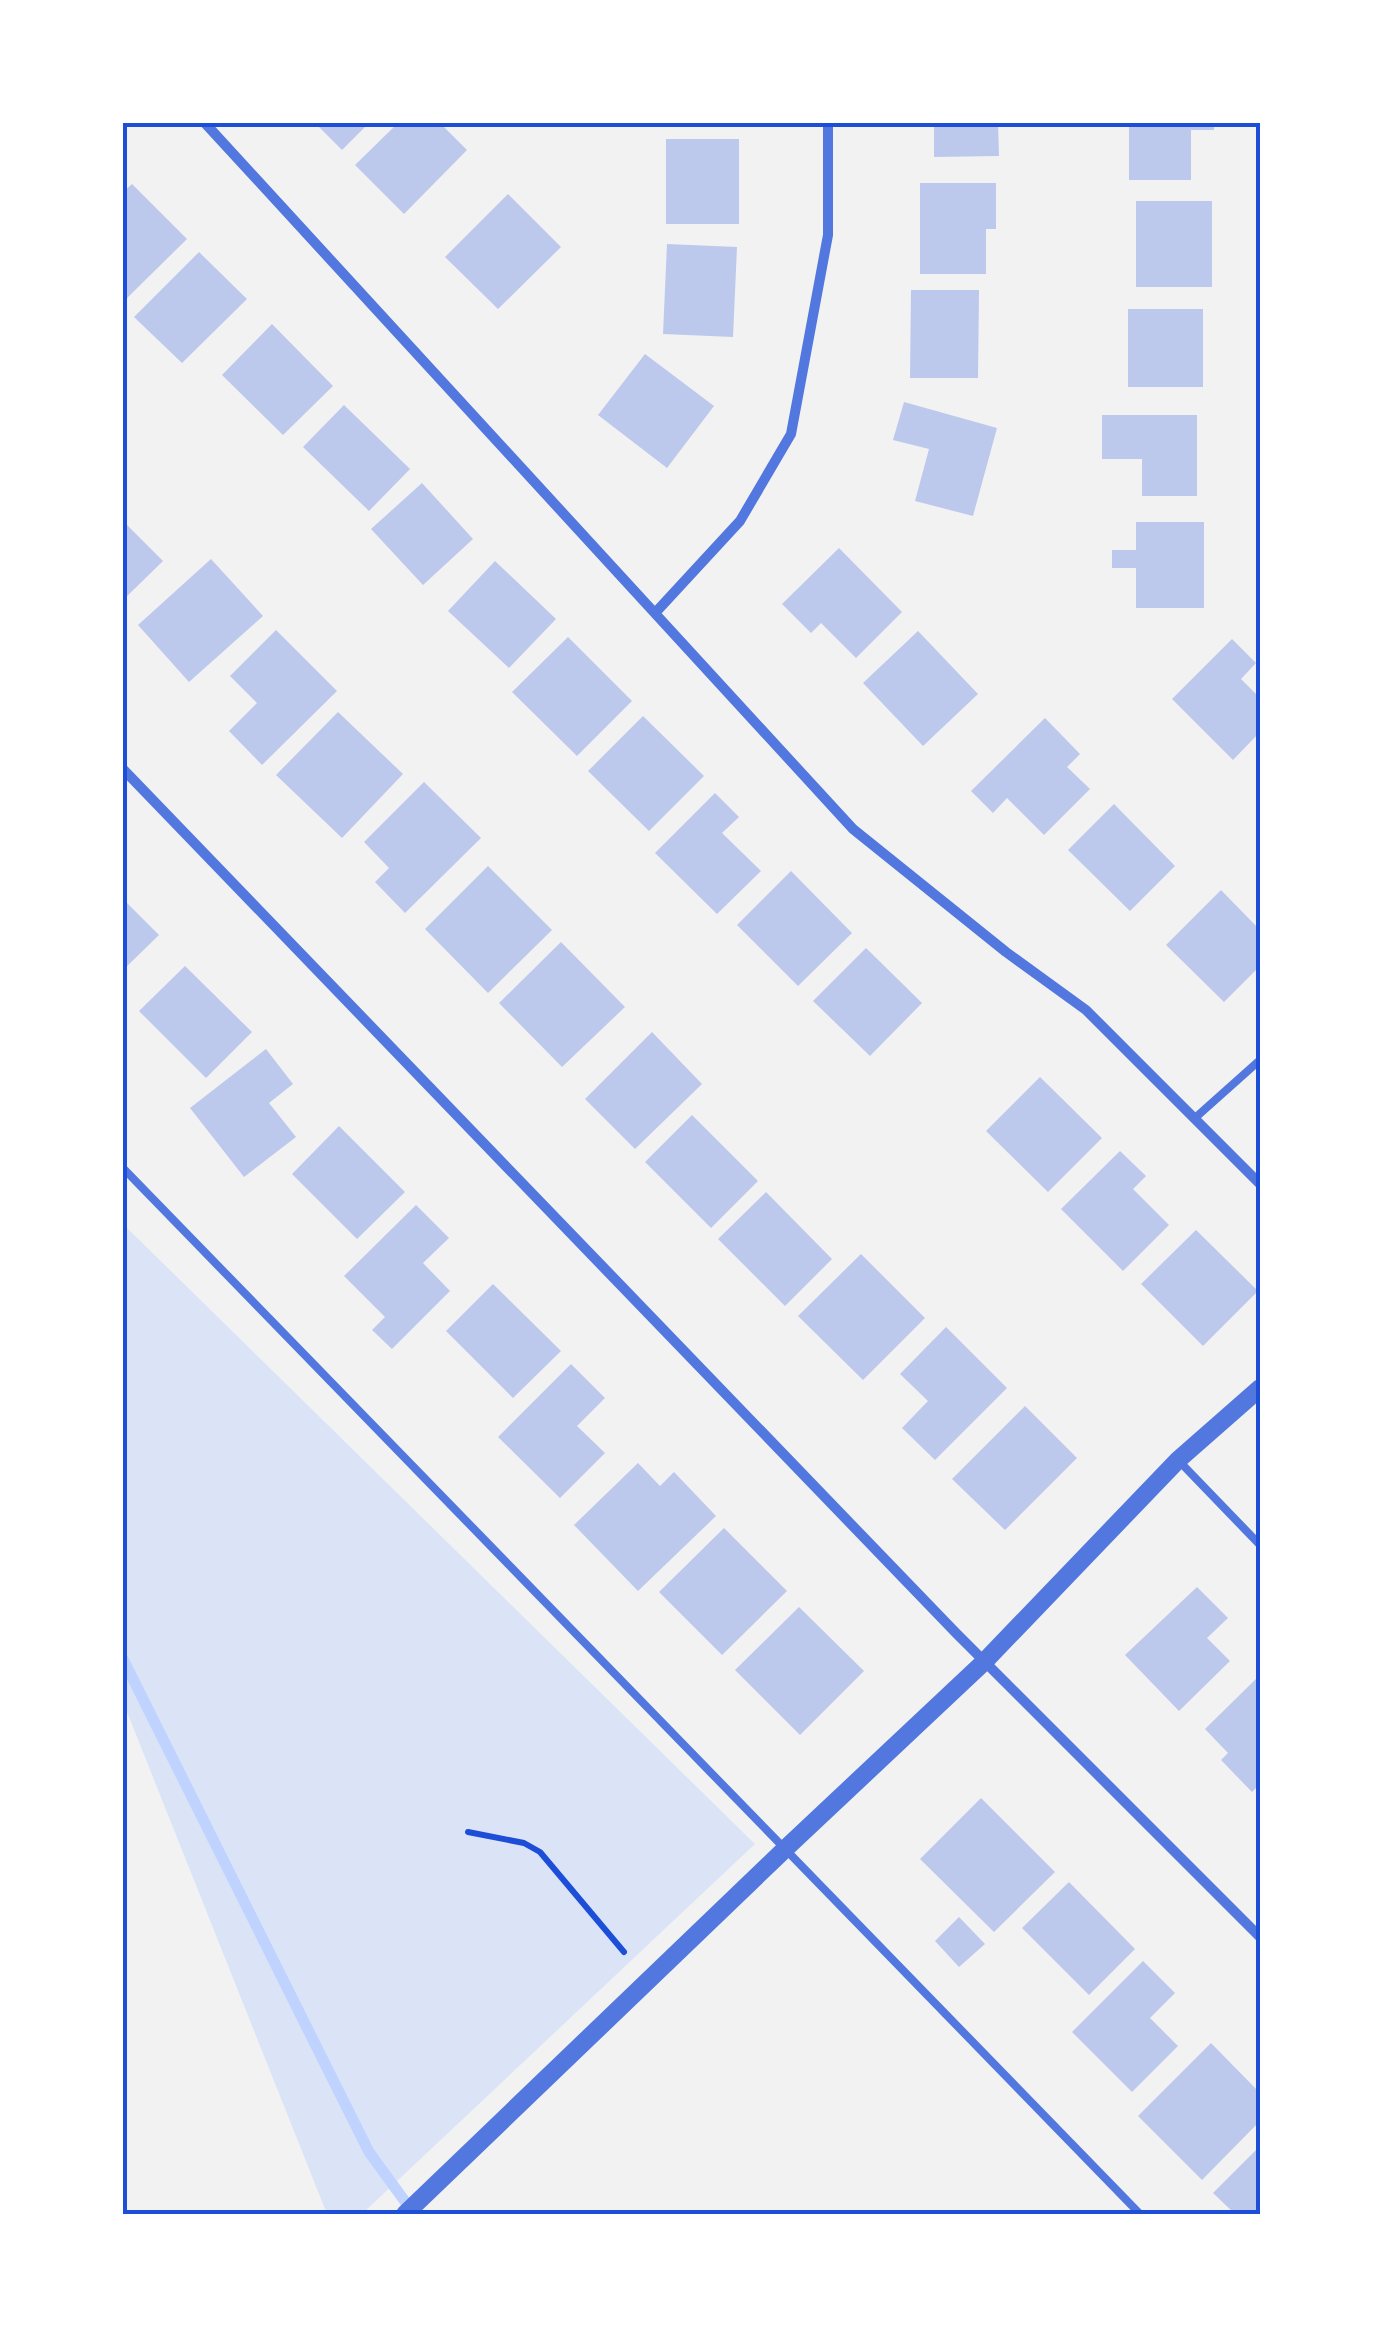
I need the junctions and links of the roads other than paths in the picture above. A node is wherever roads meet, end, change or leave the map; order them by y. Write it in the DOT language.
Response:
graph roads {
  1 [pos="204,122"];
  2 [pos="828,122"];
  3 [pos="656,612"];
  4 [pos="122,768"];
  5 [pos="1260,1060"];
  6 [pos="1195,1118"];
  7 [pos="122,1167"];
  8 [pos="1260,1184"];
  9 [pos="1260,1388"];
  10 [pos="1178,1460"];
  11 [pos="1260,1545"];
  12 [pos="984,1662"];
  13 [pos="784,1850"];
  14 [pos="1260,1937"];
  15 [pos="405,2214"];
  16 [pos="1140,2214"];
  1 -- 3 [label="street"];
  2 -- 3 [label="street"];
  3 -- 6 [label="street"];
  4 -- 12 [label="street"];
  5 -- 6 [label="lane"];
  6 -- 8 [label="street"];
  7 -- 13 [label="lane"];
  9 -- 10 [label="street"];
  10 -- 11 [label="lane"];
  10 -- 12 [label="street"];
  12 -- 13 [label="street"];
  12 -- 14 [label="street"];
  13 -- 15 [label="street"];
  13 -- 16 [label="lane"];
}
